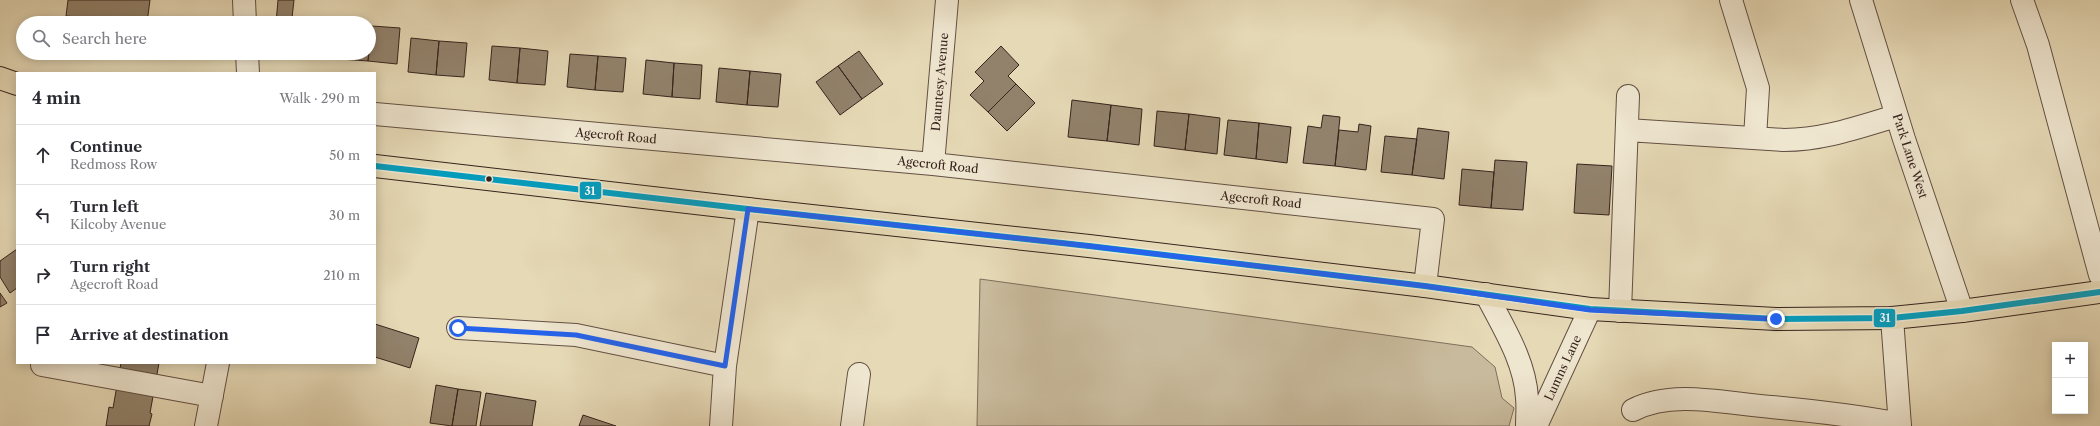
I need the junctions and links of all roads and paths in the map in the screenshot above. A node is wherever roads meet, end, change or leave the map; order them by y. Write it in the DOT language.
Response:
graph roads {
  1 [pos="244,0"];
  2 [pos="947,0"];
  3 [pos="1731,0"];
  4 [pos="1861,0"];
  5 [pos="2022,0"];
  6 [pos="245,16"];
  7 [pos="247,60"];
  8 [pos="248,72"];
  9 [pos="0,78"];
  10 [pos="16,84"];
  11 [pos="1628,96"];
  12 [pos="376,114"];
  13 [pos="1896,116"];
  14 [pos="1627,130"];
  15 [pos="1755,138"];
  16 [pos="933,164"];
  17 [pos="376,166"];
  18 [pos="748,209"];
  19 [pos="2100,275"];
  20 [pos="1425,286"];
  21 [pos="2100,292"];
  22 [pos="1486,294"];
  23 [pos="1590,310"];
  24 [pos="1620,310"];
  25 [pos="1962,311"];
  26 [pos="1892,318"];
  27 [pos="458,328"];
  28 [pos="218,364"];
  29 [pos="42,365"];
  30 [pos="725,366"];
  31 [pos="859,374"];
  32 [pos="212,396"];
  33 [pos="1633,410"];
  34 [pos="1900,425"];
  35 [pos="206,426"];
  36 [pos="721,426"];
  37 [pos="852,426"];
  38 [pos="1527,426"];
  39 [pos="1536,426"];
  1 -- 6 [label="street"];
  2 -- 16 [label="street, Dauntesy Avenue"];
  3 -- 15 [label="street"];
  4 -- 13 [label="street, Park Lane West"];
  5 -- 19 [label="street"];
  7 -- 8 [label="street"];
  9 -- 10 [label="main road"];
  11 -- 14 [label="street"];
  12 -- 16 [label="street, Agecroft Road"];
  13 -- 15 [label="street"];
  13 -- 25 [label="street, Park Lane West"];
  14 -- 15 [label="street"];
  14 -- 24 [label="street"];
  16 -- 20 [label="street, Agecroft Road"];
  17 -- 18 [label="main road"];
  18 -- 20 [label="main road"];
  18 -- 30 [label="street"];
  20 -- 22 [label="main road"];
  21 -- 25 [label="main road"];
  22 -- 23 [label="main road"];
  22 -- 38 [label="street"];
  23 -- 24 [label="main road"];
  23 -- 39 [label="street, Lumns Lane"];
  24 -- 26 [label="main road"];
  25 -- 26 [label="main road"];
  26 -- 34 [label="street"];
  27 -- 30 [label="street"];
  28 -- 32 [label="street"];
  29 -- 32 [label="street"];
  30 -- 36 [label="street"];
  31 -- 37 [label="street"];
  32 -- 35 [label="street"];
  33 -- 34 [label="street"];
}
